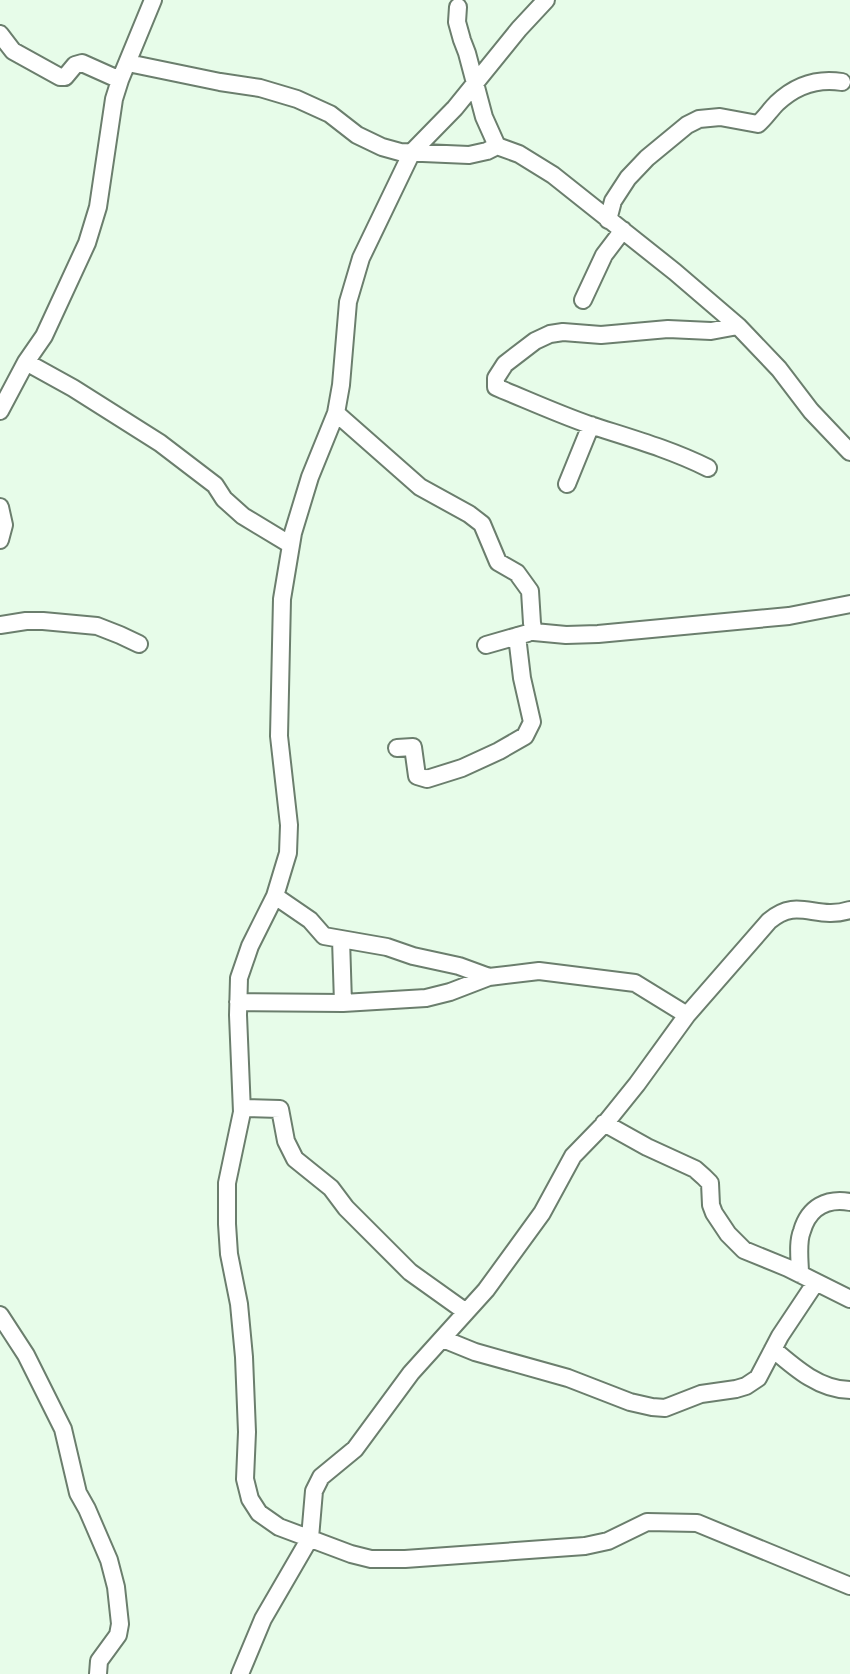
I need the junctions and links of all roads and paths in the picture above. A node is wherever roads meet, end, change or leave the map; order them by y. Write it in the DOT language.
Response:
graph roads {
  1 [pos="153,0"];
  2 [pos="546,0"];
  3 [pos="458,7"];
  4 [pos="0,34"];
  5 [pos="128,63"];
  6 [pos="120,80"];
  7 [pos="842,82"];
  8 [pos="475,84"];
  9 [pos="497,146"];
  10 [pos="412,152"];
  11 [pos="608,220"];
  12 [pos="623,230"];
  13 [pos="583,300"];
  14 [pos="738,326"];
  15 [pos="26,362"];
  16 [pos="0,411"];
  17 [pos="336,413"];
  18 [pos="591,425"];
  19 [pos="850,452"];
  20 [pos="708,468"];
  21 [pos="567,483"];
  22 [pos="0,507"];
  23 [pos="0,540"];
  24 [pos="291,545"];
  25 [pos="850,604"];
  26 [pos="0,625"];
  27 [pos="534,632"];
  28 [pos="517,636"];
  29 [pos="139,644"];
  30 [pos="486,645"];
  31 [pos="397,748"];
  32 [pos="275,896"];
  33 [pos="850,910"];
  34 [pos="341,939"];
  35 [pos="489,976"];
  36 [pos="238,1002"];
  37 [pos="343,1003"];
  38 [pos="687,1015"];
  39 [pos="242,1108"];
  40 [pos="604,1123"];
  41 [pos="850,1202"];
  42 [pos="800,1274"];
  43 [pos="816,1282"];
  44 [pos="850,1299"];
  45 [pos="466,1312"];
  46 [pos="0,1315"];
  47 [pos="443,1340"];
  48 [pos="773,1349"];
  49 [pos="850,1390"];
  50 [pos="310,1538"];
  51 [pos="850,1586"];
  52 [pos="98,1674"];
  53 [pos="240,1674"];
  1 -- 5 [label="street"];
  2 -- 8 [label="street"];
  3 -- 8 [label="street"];
  4 -- 6 [label="street"];
  5 -- 6 [label="street"];
  5 -- 10 [label="street"];
  6 -- 15 [label="street"];
  7 -- 11 [label="street"];
  8 -- 9 [label="street"];
  8 -- 10 [label="street"];
  9 -- 10 [label="street"];
  9 -- 11 [label="street"];
  10 -- 17 [label="street"];
  11 -- 12 [label="street"];
  12 -- 13 [label="street"];
  12 -- 14 [label="street"];
  14 -- 18 [label="street"];
  14 -- 19 [label="street"];
  15 -- 16 [label="street"];
  15 -- 24 [label="street"];
  17 -- 24 [label="street"];
  17 -- 27 [label="street"];
  18 -- 20 [label="street"];
  18 -- 21 [label="street"];
  22 -- 23 [label="street"];
  24 -- 32 [label="street"];
  25 -- 27 [label="street"];
  26 -- 29 [label="street"];
  27 -- 28 [label="street"];
  28 -- 30 [label="street"];
  28 -- 31 [label="street"];
  32 -- 34 [label="street"];
  32 -- 36 [label="street"];
  33 -- 38 [label="street"];
  34 -- 35 [label="street"];
  34 -- 37 [label="street"];
  35 -- 37 [label="street"];
  35 -- 38 [label="street"];
  36 -- 37 [label="street"];
  36 -- 39 [label="street"];
  38 -- 40 [label="street"];
  39 -- 45 [label="street"];
  39 -- 50 [label="street"];
  40 -- 42 [label="street"];
  40 -- 45 [label="street"];
  41 -- 42 [label="street"];
  42 -- 43 [label="street"];
  43 -- 44 [label="street"];
  43 -- 48 [label="street"];
  45 -- 47 [label="street"];
  46 -- 52 [label="street"];
  47 -- 48 [label="street"];
  47 -- 50 [label="street"];
  48 -- 49 [label="street"];
  50 -- 51 [label="street"];
  50 -- 53 [label="street"];
}
